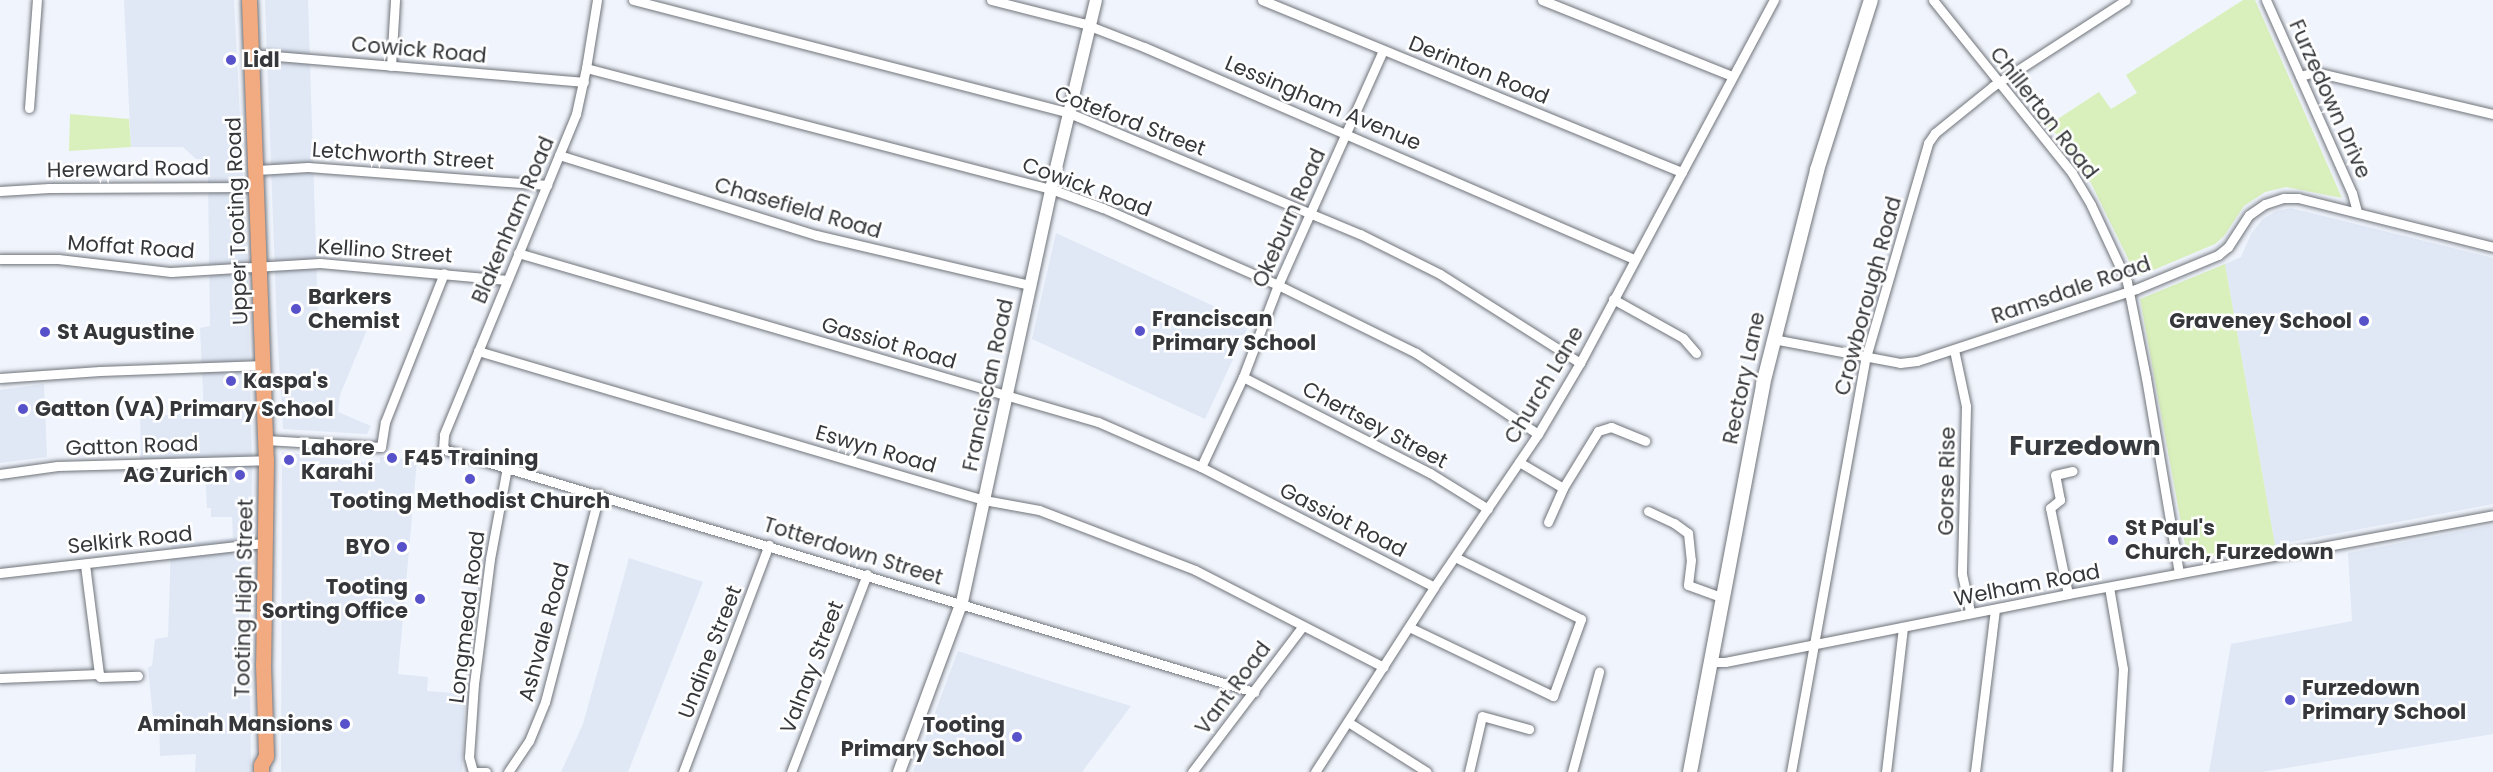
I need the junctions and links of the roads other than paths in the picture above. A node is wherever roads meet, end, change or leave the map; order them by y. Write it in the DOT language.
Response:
graph roads {
  1 [pos="37,0"];
  2 [pos="249,0"];
  3 [pos="395,0"];
  4 [pos="597,0"];
  5 [pos="633,0"];
  6 [pos="991,0"];
  7 [pos="1096,0"];
  8 [pos="1262,0"];
  9 [pos="1542,0"];
  10 [pos="1774,0"];
  11 [pos="1871,0"];
  12 [pos="1933,0"];
  13 [pos="2126,0"];
  14 [pos="2266,0"];
  15 [pos="1090,26"];
  16 [pos="1383,50"];
  17 [pos="252,54"];
  18 [pos="391,66"];
  19 [pos="586,68"];
  20 [pos="1732,76"];
  21 [pos="2300,76"];
  22 [pos="584,82"];
  23 [pos="1999,82"];
  24 [pos="29,108"];
  25 [pos="1069,113"];
  26 [pos="2493,114"];
  27 [pos="1346,132"];
  28 [pos="559,155"];
  29 [pos="257,170"];
  30 [pos="1682,172"];
  31 [pos="548,185"];
  32 [pos="256,186"];
  33 [pos="1051,189"];
  34 [pos="0,191"];
  35 [pos="2357,212"];
  36 [pos="1311,214"];
  37 [pos="2493,247"];
  38 [pos="518,253"];
  39 [pos="0,259"];
  40 [pos="1634,259"];
  41 [pos="260,266"];
  42 [pos="444,273"];
  43 [pos="507,280"];
  44 [pos="1030,285"];
  45 [pos="1278,285"];
  46 [pos="2130,291"];
  47 [pos="1613,299"];
  48 [pos="1773,339"];
  49 [pos="1954,350"];
  50 [pos="478,351"];
  51 [pos="1696,354"];
  52 [pos="1866,357"];
  53 [pos="1580,363"];
  54 [pos="264,365"];
  55 [pos="1243,376"];
  56 [pos="0,378"];
  57 [pos="1006,396"];
  58 [pos="1538,434"];
  59 [pos="266,440"];
  60 [pos="1645,441"];
  61 [pos="442,447"];
  62 [pos="266,460"];
  63 [pos="1519,462"];
  64 [pos="507,467"];
  65 [pos="1201,467"];
  66 [pos="2073,471"];
  67 [pos="0,474"];
  68 [pos="1563,488"];
  69 [pos="599,495"];
  70 [pos="984,500"];
  71 [pos="1488,509"];
  72 [pos="1648,511"];
  73 [pos="2493,515"];
  74 [pos="1548,522"];
  75 [pos="265,543"];
  76 [pos="769,545"];
  77 [pos="1455,556"];
  78 [pos="85,564"];
  79 [pos="0,573"];
  80 [pos="2179,573"];
  81 [pos="867,574"];
  82 [pos="1434,587"];
  83 [pos="2109,587"];
  84 [pos="2068,594"];
  85 [pos="1721,597"];
  86 [pos="962,603"];
  87 [pos="1995,609"];
  88 [pos="1970,613"];
  89 [pos="1303,626"];
  90 [pos="1409,627"];
  91 [pos="1903,627"];
  92 [pos="1813,645"];
  93 [pos="1710,662"];
  94 [pos="1384,667"];
  95 [pos="1599,672"];
  96 [pos="99,674"];
  97 [pos="138,676"];
  98 [pos="0,678"];
  99 [pos="1254,692"];
  100 [pos="1348,722"];
  101 [pos="1529,729"];
  102 [pos="266,756"];
  103 [pos="261,772"];
  104 [pos="272,772"];
  105 [pos="474,772"];
  106 [pos="486,772"];
  107 [pos="508,772"];
  108 [pos="684,772"];
  109 [pos="790,772"];
  110 [pos="899,772"];
  111 [pos="1192,772"];
  112 [pos="1315,772"];
  113 [pos="1427,772"];
  114 [pos="1468,772"];
  115 [pos="1572,772"];
  116 [pos="1690,772"];
  117 [pos="1791,772"];
  118 [pos="1886,772"];
  119 [pos="1975,772"];
  120 [pos="2116,772"];
  1 -- 24 [label="street"];
  2 -- 17 [label="highway, Upper Tooting Road"];
  3 -- 18 [label="street"];
  4 -- 19 [label="street, Blakenham Road"];
  5 -- 25 [label="street, Coteford Street"];
  6 -- 15 [label="street, Lessingham Avenue"];
  7 -- 15 [label="street, Franciscan Road"];
  8 -- 16 [label="street, Derinton Road"];
  9 -- 20 [label="street"];
  10 -- 20 [label="street, Church Lane"];
  11 -- 48 [label="main road, Rectory Lane"];
  12 -- 23 [label="street, Chillerton Road"];
  13 -- 23 [label="street, Crowborough Road"];
  14 -- 21 [label="street, Furzedown Drive"];
  15 -- 25 [label="street, Franciscan Road"];
  15 -- 27 [label="street, Lessingham Avenue"];
  16 -- 27 [label="street, Okeburn Road"];
  16 -- 30 [label="street, Derinton Road"];
  17 -- 18 [label="street, Cowick Road"];
  17 -- 29 [label="highway, Upper Tooting Road"];
  18 -- 22 [label="street, Cowick Road"];
  19 -- 22 [label="street, Blakenham Road"];
  19 -- 33 [label="street, Cowick Road"];
  20 -- 30 [label="street, Church Lane"];
  21 -- 26 [label="street"];
  21 -- 35 [label="street, Furzedown Drive"];
  22 -- 28 [label="street, Blakenham Road"];
  23 -- 46 [label="street, Chillerton Road"];
  23 -- 52 [label="street, Crowborough Road"];
  25 -- 33 [label="street, Franciscan Road"];
  25 -- 36 [label="street, Coteford Street"];
  27 -- 36 [label="street, Okeburn Road"];
  27 -- 40 [label="street, Lessingham Avenue"];
  28 -- 31 [label="street, Blakenham Road"];
  28 -- 44 [label="street, Chasefield Road"];
  29 -- 31 [label="street, Letchworth Street"];
  29 -- 32 [label="highway, Upper Tooting Road"];
  30 -- 40 [label="street, Church Lane"];
  31 -- 38 [label="street, Blakenham Road"];
  32 -- 34 [label="street, Hereward Road"];
  32 -- 41 [label="highway, Upper Tooting Road"];
  33 -- 44 [label="street, Franciscan Road"];
  33 -- 45 [label="street, Cowick Road"];
  35 -- 37 [label="street, Ramsdale Road"];
  35 -- 46 [label="street, Ramsdale Road"];
  36 -- 45 [label="street, Okeburn Road"];
  36 -- 53 [label="street, Coteford Street"];
  38 -- 43 [label="street, Blakenham Road"];
  38 -- 57 [label="street, Gassiot Road"];
  39 -- 41 [label="street, Moffat Road"];
  40 -- 47 [label="street, Church Lane"];
  41 -- 42 [label="street, Kellino Street"];
  41 -- 54 [label="highway, Upper Tooting Road"];
  42 -- 43 [label="street, Kellino Street"];
  42 -- 59 [label="street"];
  43 -- 50 [label="street, Blakenham Road"];
  44 -- 57 [label="street, Franciscan Road"];
  45 -- 55 [label="street, Okeburn Road"];
  45 -- 58 [label="street, Cowick Road"];
  46 -- 49 [label="street, Ramsdale Road"];
  46 -- 80 [label="street, Chillerton Road"];
  47 -- 51 [label="street"];
  47 -- 53 [label="street, Church Lane"];
  48 -- 52 [label="street, Ramsdale Road"];
  48 -- 85 [label="main road, Rectory Lane"];
  49 -- 52 [label="street, Ramsdale Road"];
  49 -- 88 [label="street, Gorse Rise"];
  50 -- 61 [label="street, Blakenham Road"];
  50 -- 70 [label="street, Eswyn Road"];
  52 -- 92 [label="street, Crowborough Road"];
  53 -- 58 [label="street, Church Lane"];
  54 -- 56 [label="street"];
  54 -- 59 [label="highway, Upper Tooting Road"];
  55 -- 65 [label="street, Okeburn Road"];
  55 -- 71 [label="street, Chertsey Street"];
  57 -- 65 [label="street, Gassiot Road"];
  57 -- 70 [label="street, Franciscan Road"];
  58 -- 63 [label="street, Church Lane"];
  59 -- 62 [label="highway, Tooting High Street"];
  60 -- 68 [label="street"];
  61 -- 64 [label="street, Totterdown Street"];
  62 -- 67 [label="street, Gatton Road"];
  62 -- 75 [label="highway, Tooting High Street"];
  63 -- 68 [label="street"];
  63 -- 71 [label="street, Church Lane"];
  64 -- 69 [label="street, Totterdown Street"];
  64 -- 105 [label="street, Longmead Road"];
  65 -- 82 [label="street, Gassiot Road"];
  66 -- 84 [label="street"];
  68 -- 74 [label="street"];
  69 -- 76 [label="street, Totterdown Street"];
  69 -- 107 [label="street, Ashvale Road"];
  70 -- 86 [label="street, Franciscan Road"];
  70 -- 89 [label="street, Eswyn Road"];
  71 -- 77 [label="street, Church Lane"];
  72 -- 85 [label="street"];
  73 -- 80 [label="street, Welham Road"];
  75 -- 78 [label="street, Selkirk Road"];
  75 -- 102 [label="highway, Tooting High Street"];
  76 -- 81 [label="street, Totterdown Street"];
  76 -- 108 [label="street, Undine Street"];
  77 -- 82 [label="street, Church Lane"];
  77 -- 90 [label="street"];
  78 -- 79 [label="street, Selkirk Road"];
  78 -- 96 [label="street"];
  80 -- 83 [label="street, Welham Road"];
  81 -- 86 [label="street, Totterdown Street"];
  81 -- 109 [label="street, Valnay Street"];
  82 -- 90 [label="street, Church Lane"];
  83 -- 84 [label="street, Welham Road"];
  83 -- 120 [label="street"];
  84 -- 87 [label="street, Welham Road"];
  85 -- 93 [label="main road, Rectory Lane"];
  86 -- 99 [label="street, Totterdown Street"];
  86 -- 110 [label="street, Franciscan Road"];
  87 -- 88 [label="street, Welham Road"];
  87 -- 119 [label="street"];
  88 -- 91 [label="street, Welham Road"];
  89 -- 94 [label="street, Eswyn Road"];
  89 -- 99 [label="street, Vant Road"];
  90 -- 94 [label="street, Church Lane"];
  91 -- 92 [label="street, Welham Road"];
  91 -- 118 [label="street"];
  92 -- 93 [label="street, Welham Road"];
  92 -- 117 [label="street, Crowborough Road"];
  93 -- 116 [label="main road, Rectory Lane"];
  94 -- 100 [label="street, Church Lane"];
  95 -- 115 [label="street"];
  96 -- 97 [label="street"];
  96 -- 98 [label="street"];
  99 -- 111 [label="street, Vant Road"];
  100 -- 112 [label="street, Church Lane"];
  100 -- 113 [label="street"];
  101 -- 114 [label="street"];
  102 -- 103 [label="highway, Tooting High Street"];
  102 -- 104 [label="highway, Tooting High Street"];
  105 -- 106 [label="street, Longmead Road"];
}
